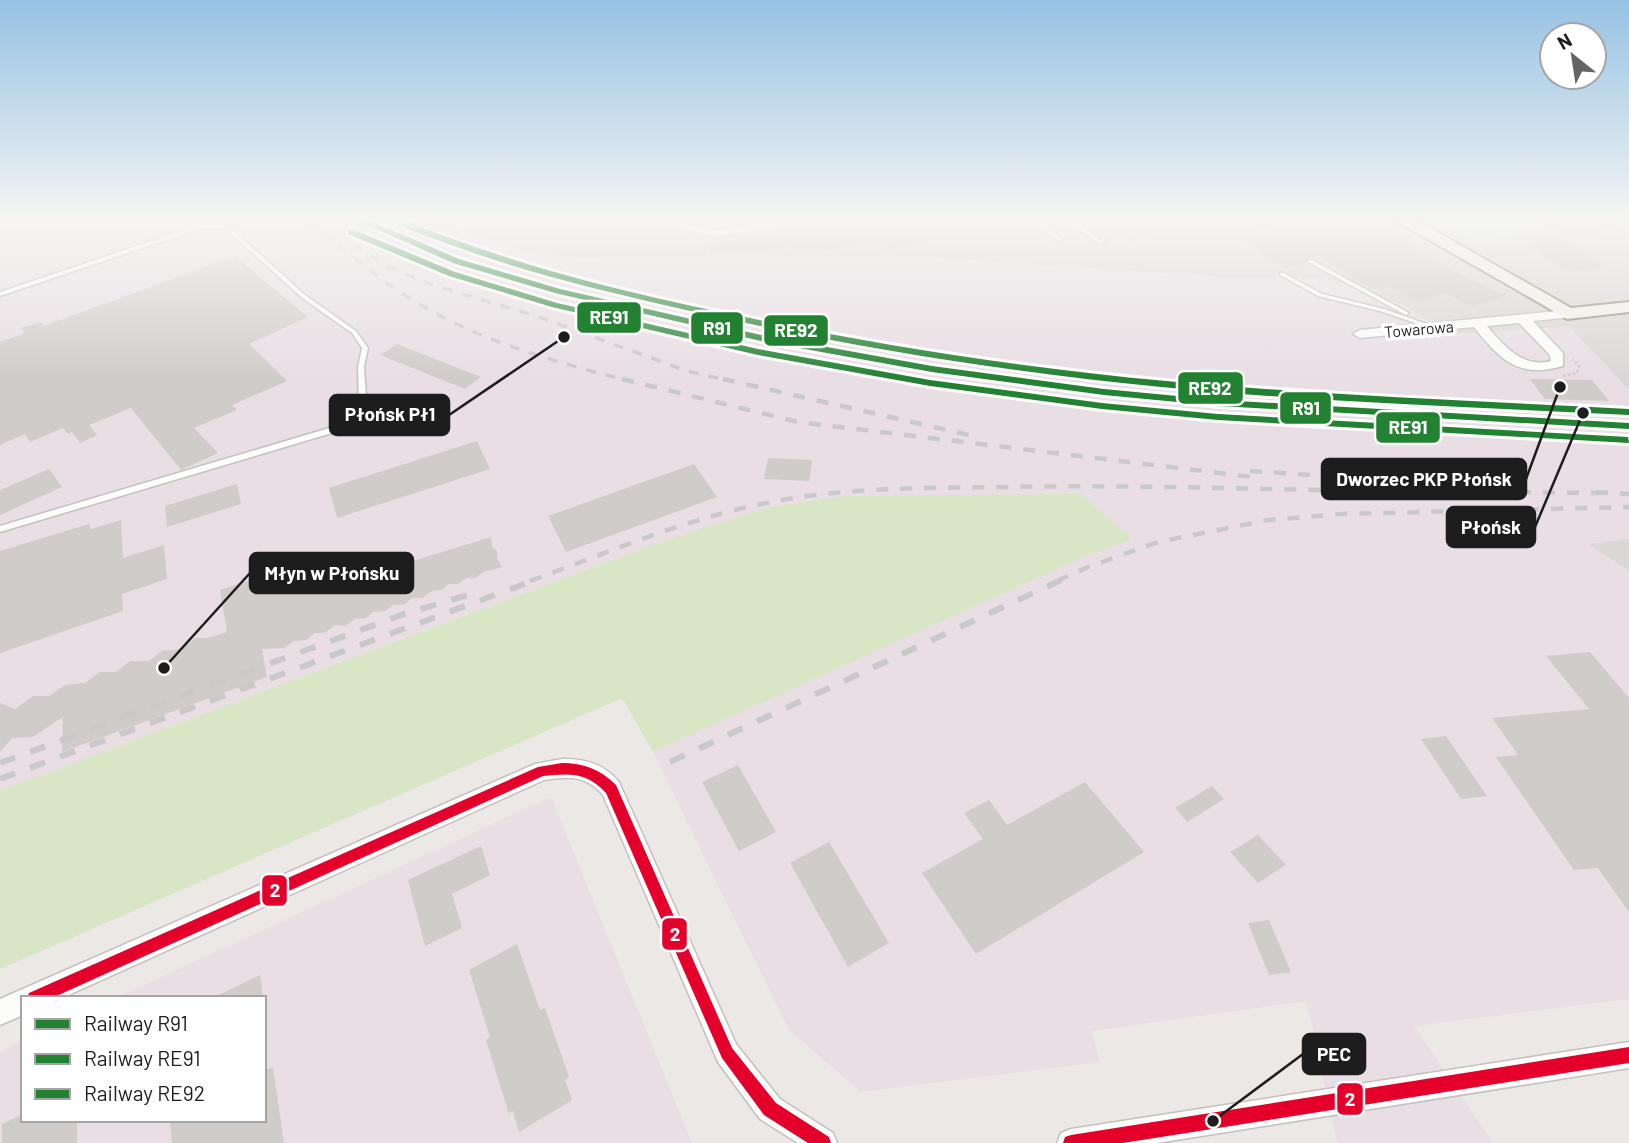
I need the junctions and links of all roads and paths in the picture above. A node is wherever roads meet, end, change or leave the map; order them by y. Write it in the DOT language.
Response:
graph roads {
  1 [pos="64,272"];
  2 [pos="277,272"];
  3 [pos="1331,272"];
  4 [pos="1497,272"];
  5 [pos="1282,274"];
  6 [pos="0,294"];
  7 [pos="1629,307"];
  8 [pos="1567,314"];
  9 [pos="1523,318"];
  10 [pos="1478,323"];
  11 [pos="1432,327"];
  12 [pos="1360,334"];
  13 [pos="1526,403"];
  14 [pos="1529,407"];
  15 [pos="0,529"];
  16 [pos="37,996"];
  17 [pos="21,1003"];
  18 [pos="0,1012"];
  19 [pos="1629,1055"];
  20 [pos="823,1143"];
  21 [pos="1071,1143"];
  1 -- 6 [label="lane"];
  2 -- 15 [label="lane"];
  3 -- 11 [label="lane"];
  4 -- 8 [label="street"];
  5 -- 11 [label="lane"];
  7 -- 8 [label="street, Towarowa"];
  8 -- 9 [label="street, Towarowa"];
  9 -- 10 [label="street, Towarowa"];
  9 -- 10 [label="street, Towarowa"];
  10 -- 11 [label="street, Towarowa"];
  11 -- 12 [label="street, Towarowa"];
  13 -- 14 [label="path"];
  16 -- 20 [label="street"];
  17 -- 18 [label="street"];
  19 -- 21 [label="street"];
}
